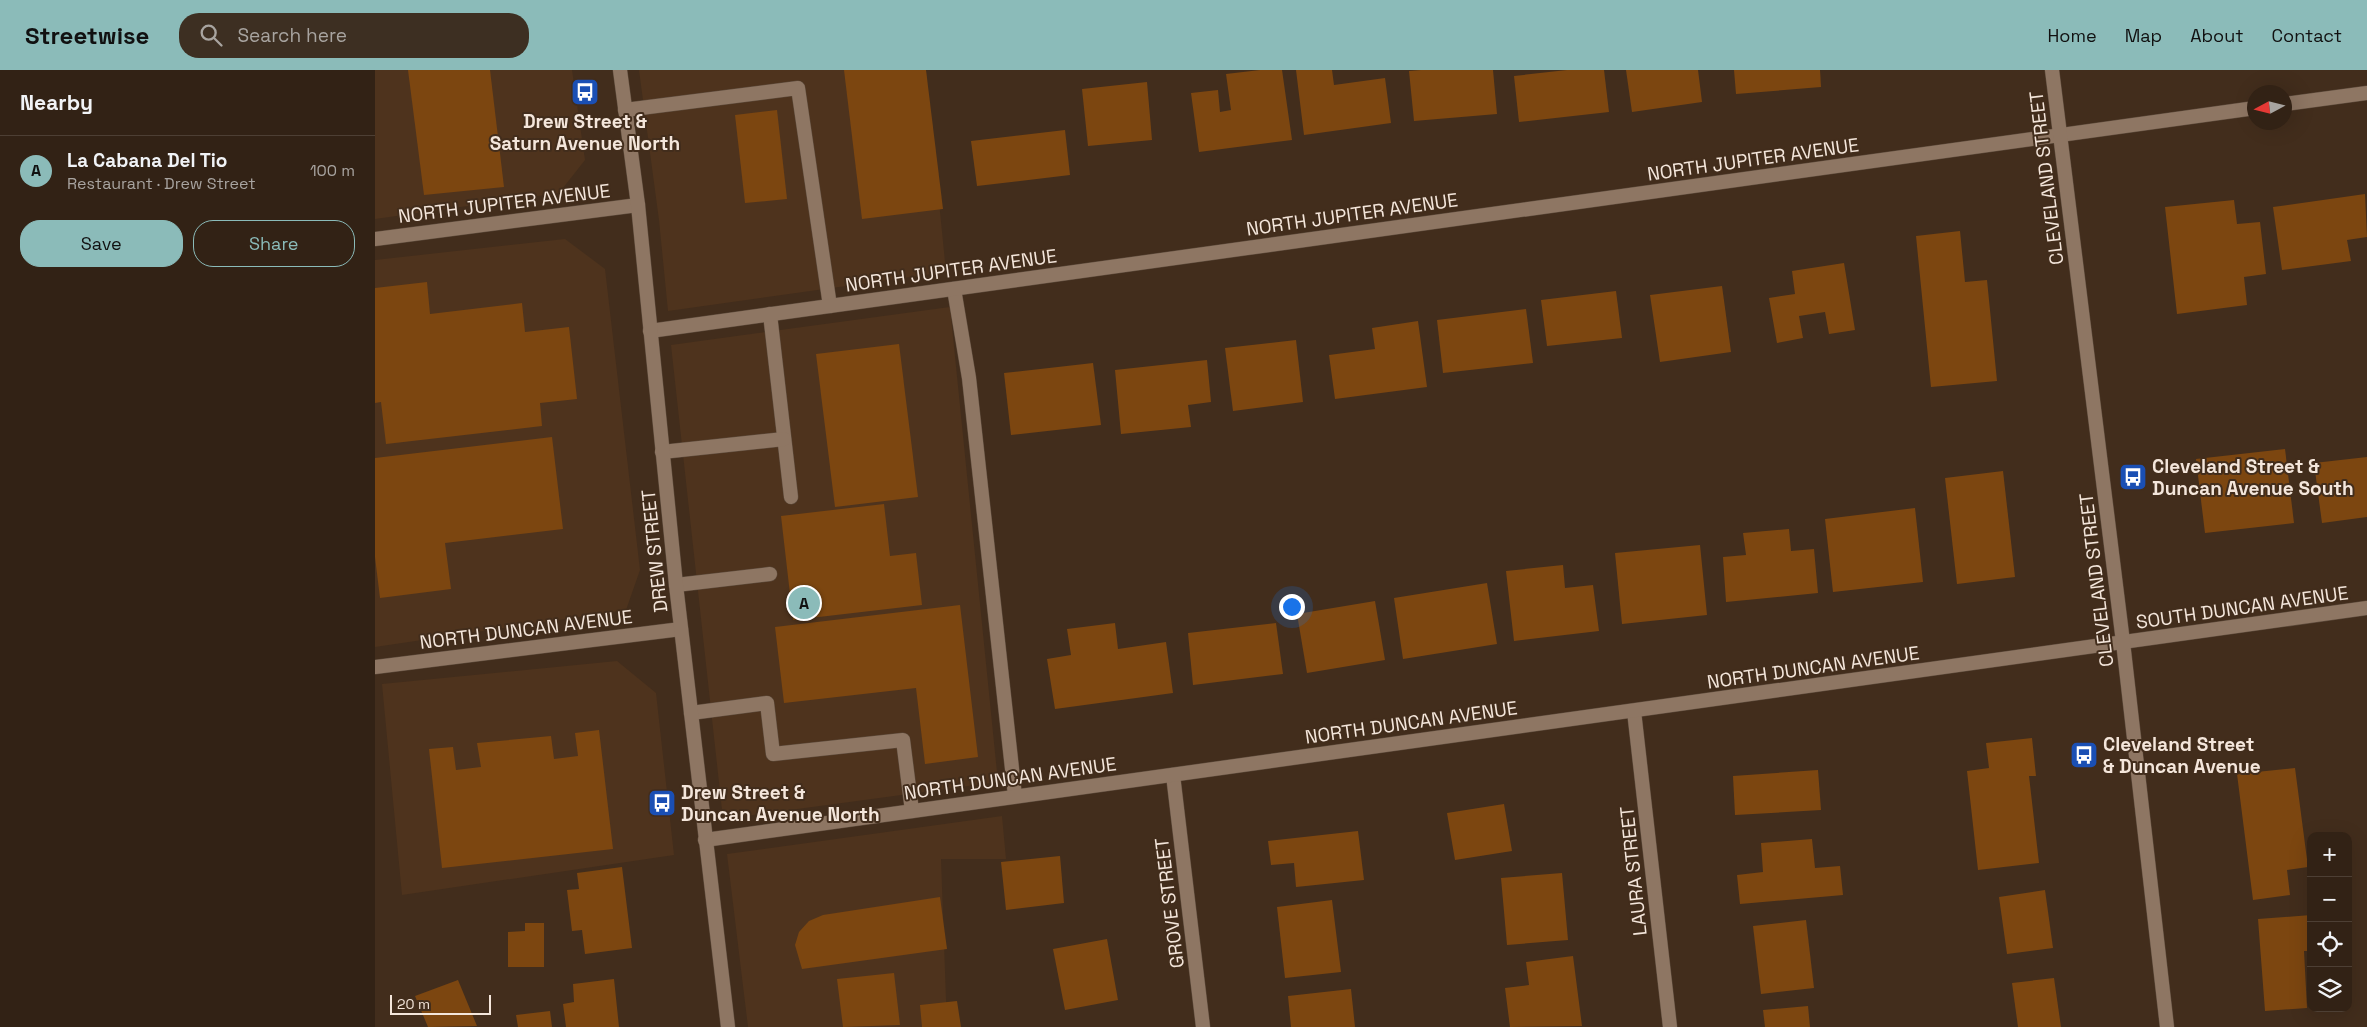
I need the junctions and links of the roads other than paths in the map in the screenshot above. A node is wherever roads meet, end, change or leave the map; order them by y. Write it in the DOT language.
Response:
graph roads {
  1 [pos="620,70"];
  2 [pos="2052,70"];
  3 [pos="2367,93"];
  4 [pos="2292,103"];
  5 [pos="2247,109"];
  6 [pos="625,110"];
  7 [pos="2059,135"];
  8 [pos="638,205"];
  9 [pos="375,239"];
  10 [pos="954,288"];
  11 [pos="830,306"];
  12 [pos="770,314"];
  13 [pos="650,331"];
  14 [pos="784,439"];
  15 [pos="662,452"];
  16 [pos="791,497"];
  17 [pos="770,574"];
  18 [pos="676,585"];
  19 [pos="2367,608"];
  20 [pos="681,629"];
  21 [pos="2123,642"];
  22 [pos="375,667"];
  23 [pos="1633,710"];
  24 [pos="691,713"];
  25 [pos="1173,774"];
  26 [pos="1015,796"];
  27 [pos="912,811"];
  28 [pos="705,840"];
  29 [pos="728,1027"];
  30 [pos="1203,1027"];
  31 [pos="1670,1027"];
  32 [pos="2167,1027"];
  1 -- 6 [label="street, DREW STREET"];
  2 -- 7 [label="street, CLEVELAND STREET"];
  3 -- 4 [label="street"];
  5 -- 7 [label="street, NORTH JUPITER AVENUE"];
  6 -- 8 [label="street, DREW STREET"];
  6 -- 11 [label="street"];
  7 -- 10 [label="street, NORTH JUPITER AVENUE"];
  7 -- 21 [label="street, CLEVELAND STREET"];
  8 -- 9 [label="street, NORTH JUPITER AVENUE"];
  8 -- 13 [label="street, DREW STREET"];
  10 -- 11 [label="street, NORTH JUPITER AVENUE"];
  10 -- 26 [label="street"];
  11 -- 12 [label="street, NORTH JUPITER AVENUE"];
  12 -- 13 [label="street, NORTH JUPITER AVENUE"];
  12 -- 14 [label="street"];
  13 -- 15 [label="street, DREW STREET"];
  14 -- 15 [label="street"];
  14 -- 16 [label="street"];
  15 -- 18 [label="street, DREW STREET"];
  17 -- 18 [label="street"];
  18 -- 20 [label="street, DREW STREET"];
  19 -- 21 [label="street, SOUTH DUNCAN AVENUE"];
  20 -- 22 [label="street, NORTH DUNCAN AVENUE"];
  20 -- 24 [label="street, DREW STREET"];
  21 -- 23 [label="street, NORTH DUNCAN AVENUE"];
  21 -- 32 [label="street, CLEVELAND STREET"];
  23 -- 25 [label="street, NORTH DUNCAN AVENUE"];
  23 -- 31 [label="street, LAURA STREET"];
  24 -- 27 [label="street"];
  24 -- 28 [label="street, DREW STREET"];
  25 -- 26 [label="street, NORTH DUNCAN AVENUE"];
  25 -- 30 [label="street, GROVE STREET"];
  26 -- 27 [label="street, NORTH DUNCAN AVENUE"];
  27 -- 28 [label="street, NORTH DUNCAN AVENUE"];
  28 -- 29 [label="street, DREW STREET"];
}
